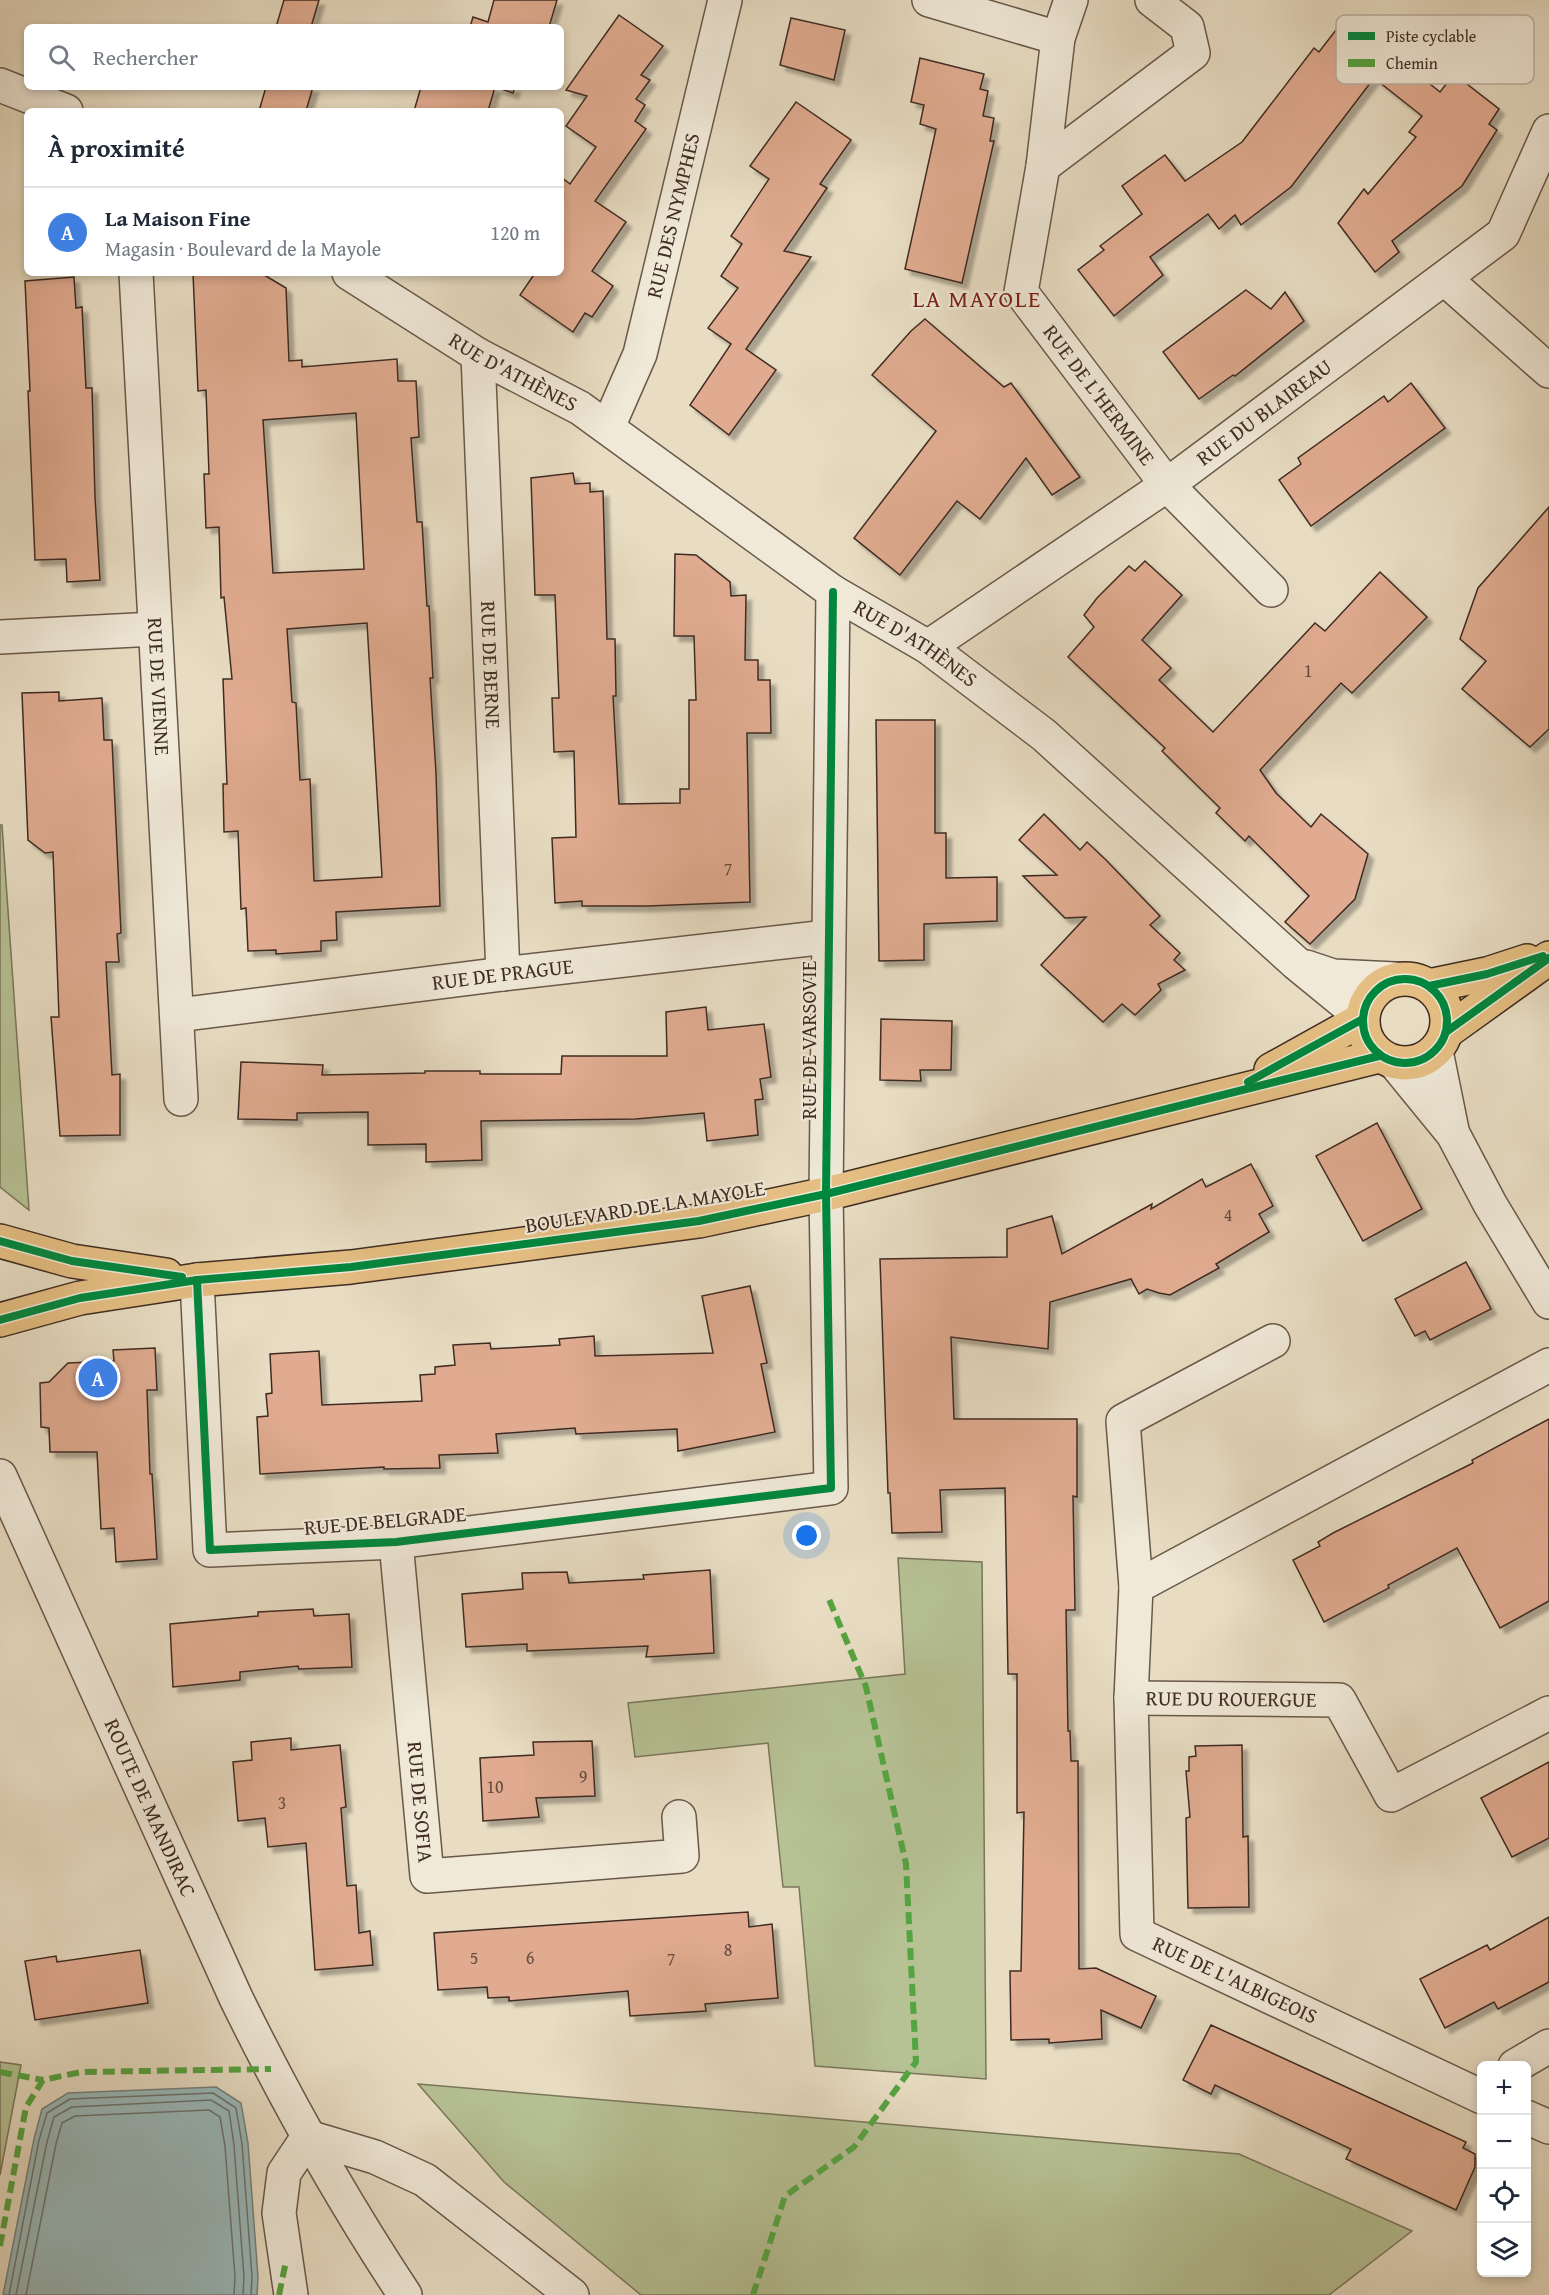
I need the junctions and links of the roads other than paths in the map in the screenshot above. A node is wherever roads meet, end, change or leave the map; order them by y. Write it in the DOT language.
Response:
graph roads {
  1 [pos="725,0"];
  2 [pos="929,0"];
  3 [pos="1071,0"];
  4 [pos="1152,0"];
  5 [pos="1058,38"];
  6 [pos="0,86"];
  7 [pos="58,108"];
  8 [pos="1549,131"];
  9 [pos="1043,166"];
  10 [pos="136,276"];
  11 [pos="354,276"];
  12 [pos="1445,279"];
  13 [pos="478,356"];
  14 [pos="1549,371"];
  15 [pos="608,427"];
  16 [pos="1167,485"];
  17 [pos="1271,590"];
  18 [pos="833,592"];
  19 [pos="155,629"];
  20 [pos="0,637"];
  21 [pos="928,647"];
  22 [pos="827,937"];
  23 [pos="1549,956"];
  24 [pos="1296,963"];
  25 [pos="503,974"];
  26 [pos="1395,979"];
  27 [pos="1429,986"];
  28 [pos="178,1015"];
  29 [pos="1362,1019"];
  30 [pos="1441,1042"];
  31 [pos="1387,1059"];
  32 [pos="1230,1091"];
  33 [pos="181,1099"];
  34 [pos="1453,1134"];
  35 [pos="826,1194"];
  36 [pos="0,1241"];
  37 [pos="197,1280"];
  38 [pos="1549,1302"];
  39 [pos="0,1320"];
  40 [pos="1273,1341"];
  41 [pos="1549,1365"];
  42 [pos="0,1476"];
  43 [pos="831,1488"];
  44 [pos="396,1542"];
  45 [pos="1136,1587"];
  46 [pos="1131,1698"];
  47 [pos="1549,1713"];
  48 [pos="680,1817"];
  49 [pos="1549,2046"];
  50 [pos="1524,2061"];
  51 [pos="1477,2095"];
  52 [pos="1531,2119"];
  53 [pos="1549,2127"];
  54 [pos="308,2137"];
  55 [pos="291,2295"];
  56 [pos="405,2295"];
  57 [pos="572,2295"];
  1 -- 15 [label="street, RUE DES NYMPHES"];
  2 -- 5 [label="street"];
  3 -- 5 [label="street, RUE DE L'HERMINE"];
  4 -- 9 [label="street"];
  5 -- 9 [label="street, RUE DE L'HERMINE"];
  6 -- 7 [label="street"];
  8 -- 12 [label="street, RUE DU BLAIREAU"];
  9 -- 16 [label="street, RUE DE L'HERMINE"];
  10 -- 19 [label="street, RUE DE VIENNE"];
  11 -- 13 [label="street, RUE D'ATHÈNES"];
  12 -- 14 [label="street"];
  12 -- 16 [label="street, RUE DU BLAIREAU"];
  13 -- 15 [label="street, RUE D'ATHÈNES"];
  13 -- 25 [label="street, RUE DE BERNE"];
  15 -- 18 [label="street, RUE D'ATHÈNES"];
  16 -- 17 [label="street, RUE DE L'HERMINE"];
  16 -- 21 [label="street, RUE DU BLAIREAU"];
  18 -- 21 [label="street, RUE D'ATHÈNES"];
  18 -- 22 [label="street, RUE DE VARSOVIE"];
  19 -- 20 [label="street"];
  19 -- 28 [label="street, RUE DE VIENNE"];
  21 -- 24 [label="street, RUE D'ATHÈNES"];
  22 -- 25 [label="street, RUE DE PRAGUE"];
  22 -- 35 [label="street, RUE DE VARSOVIE"];
  23 -- 27 [label="main road"];
  23 -- 30 [label="main road"];
  24 -- 26 [label="street, RUE D'ATHÈNES"];
  24 -- 29 [label="street, RUE D'ATHÈNES"];
  25 -- 28 [label="street, RUE DE PRAGUE"];
  26 -- 27 [label="main road"];
  26 -- 29 [label="main road"];
  27 -- 30 [label="main road"];
  28 -- 33 [label="street, RUE DE VIENNE"];
  29 -- 31 [label="main road"];
  29 -- 32 [label="main road, BOULEVARD DE LA MAYOLE"];
  30 -- 31 [label="main road"];
  30 -- 34 [label="street"];
  31 -- 32 [label="main road, BOULEVARD DE LA MAYOLE"];
  31 -- 34 [label="street"];
  32 -- 35 [label="main road, BOULEVARD DE LA MAYOLE"];
  34 -- 38 [label="street"];
  35 -- 37 [label="main road, BOULEVARD DE LA MAYOLE"];
  35 -- 43 [label="street, RUE DE VARSOVIE"];
  36 -- 37 [label="main road, BOULEVARD DE LA MAYOLE"];
  37 -- 39 [label="main road, BOULEVARD DE LA MAYOLE"];
  37 -- 44 [label="street, RUE DE BELGRADE"];
  40 -- 45 [label="street, RUE DU ROUERGUE"];
  41 -- 45 [label="street"];
  42 -- 54 [label="street, ROUTE DE MANDIRAC"];
  43 -- 44 [label="street, RUE DE BELGRADE"];
  44 -- 48 [label="street, RUE DE SOFIA"];
  45 -- 46 [label="street, RUE DU ROUERGUE"];
  46 -- 47 [label="street, RUE DU ROUERGUE"];
  46 -- 51 [label="street, RUE DE L'ALBIGEOIS"];
  49 -- 50 [label="street"];
  52 -- 53 [label="street"];
  54 -- 55 [label="street"];
  54 -- 56 [label="street, ROUTE DE MANDIRAC"];
  54 -- 57 [label="street"];
}
